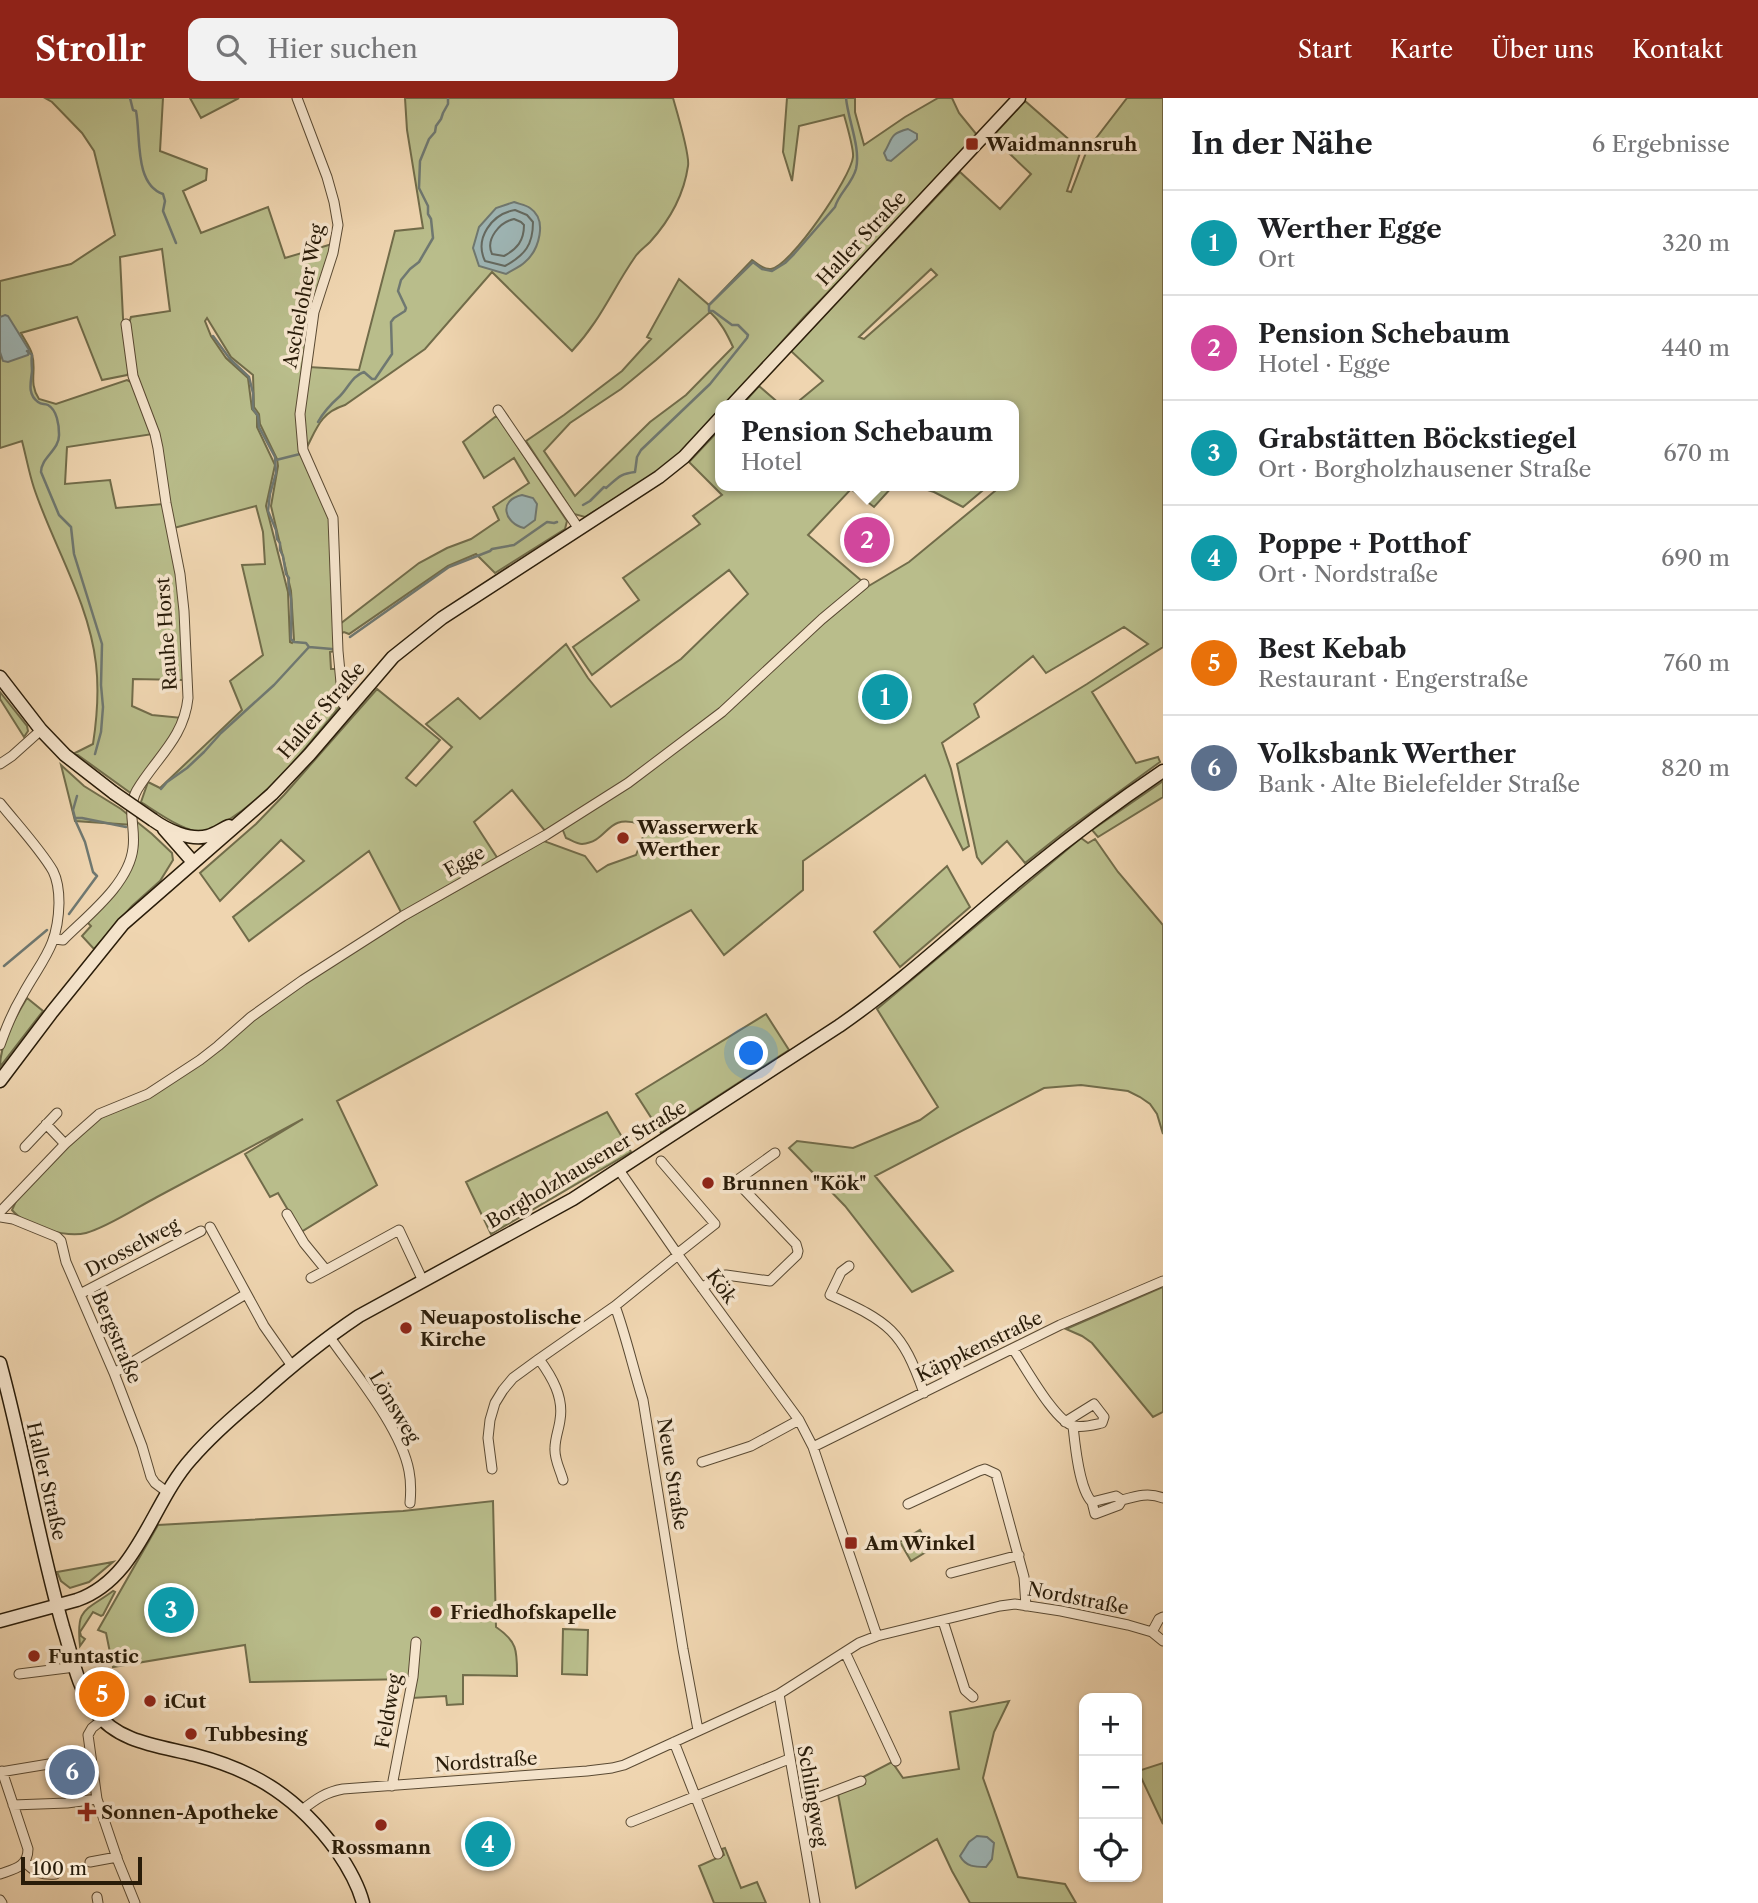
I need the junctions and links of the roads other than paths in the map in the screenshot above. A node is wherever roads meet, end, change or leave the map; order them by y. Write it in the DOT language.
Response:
graph roads {
  1 [pos="297,98"];
  2 [pos="1019,98"];
  3 [pos="126,324"];
  4 [pos="737,400"];
  5 [pos="498,410"];
  6 [pos="715,423"];
  7 [pos="579,529"];
  8 [pos="864,584"];
  9 [pos="0,677"];
  10 [pos="348,709"];
  11 [pos="41,730"];
  12 [pos="0,764"];
  13 [pos="1163,771"];
  14 [pos="0,803"];
  15 [pos="246,818"];
  16 [pos="157,823"];
  17 [pos="188,836"];
  18 [pos="198,858"];
  19 [pos="55,939"];
  20 [pos="0,1045"];
  21 [pos="0,1082"];
  22 [pos="57,1113"];
  23 [pos="46,1125"];
  24 [pos="65,1144"];
  25 [pos="24,1147"];
  26 [pos="775,1153"];
  27 [pos="661,1161"];
  28 [pos="619,1170"];
  29 [pos="9,1202"];
  30 [pos="287,1214"];
  31 [pos="0,1215"];
  32 [pos="13,1219"];
  33 [pos="678,1255"];
  34 [pos="849,1266"];
  35 [pos="326,1270"];
  36 [pos="311,1278"];
  37 [pos="423,1281"];
  38 [pos="1163,1281"];
  39 [pos="702,1288"];
  40 [pos="79,1294"];
  41 [pos="246,1294"];
  42 [pos="615,1306"];
  43 [pos="329,1336"];
  44 [pos="1013,1349"];
  45 [pos="539,1359"];
  46 [pos="0,1363"];
  47 [pos="292,1366"];
  48 [pos="114,1373"];
  49 [pos="924,1392"];
  50 [pos="799,1420"];
  51 [pos="813,1447"];
  52 [pos="702,1462"];
  53 [pos="492,1469"];
  54 [pos="563,1480"];
  55 [pos="167,1492"];
  56 [pos="1163,1498"];
  57 [pos="410,1503"];
  58 [pos="908,1504"];
  59 [pos="1019,1555"];
  60 [pos="951,1573"];
  61 [pos="57,1606"];
  62 [pos="1026,1606"];
  63 [pos="1163,1617"];
  64 [pos="0,1620"];
  65 [pos="943,1621"];
  66 [pos="1152,1632"];
  67 [pos="877,1636"];
  68 [pos="1163,1640"];
  69 [pos="416,1642"];
  70 [pos="845,1652"];
  71 [pos="75,1667"];
  72 [pos="19,1674"];
  73 [pos="779,1694"];
  74 [pos="973,1697"];
  75 [pos="102,1720"];
  76 [pos="698,1730"];
  77 [pos="674,1742"];
  78 [pos="90,1757"];
  79 [pos="789,1759"];
  80 [pos="896,1762"];
  81 [pos="1,1771"];
  82 [pos="861,1781"];
  83 [pos="392,1786"];
  84 [pos="695,1796"];
  85 [pos="97,1799"];
  86 [pos="13,1805"];
  87 [pos="798,1805"];
  88 [pos="302,1810"];
  89 [pos="632,1822"];
  90 [pos="718,1854"];
  91 [pos="117,1857"];
  92 [pos="25,1862"];
  93 [pos="90,1862"];
  94 [pos="0,1874"];
  95 [pos="56,1874"];
  96 [pos="135,1903"];
  97 [pos="363,1903"];
  98 [pos="815,1903"];
  1 -- 10 [label="street, Ascheloher Weg"];
  2 -- 4 [label="street, Haller Straße"];
  3 -- 19 [label="street, Rauhe Horst"];
  5 -- 7 [label="street"];
  6 -- 7 [label="street, Haller Straße"];
  7 -- 10 [label="street, Haller Straße"];
  8 -- 24 [label="street, Egge"];
  9 -- 11 [label="street"];
  10 -- 15 [label="street, Haller Straße"];
  11 -- 12 [label="street"];
  11 -- 16 [label="street, bridge"];
  13 -- 28 [label="street, Borgholzhausener Straße"];
  14 -- 19 [label="street"];
  15 -- 17 [label="street"];
  15 -- 18 [label="street, Haller Straße"];
  16 -- 17 [label="street"];
  16 -- 18 [label="street"];
  17 -- 18 [label="street"];
  18 -- 21 [label="street, Haller Straße"];
  19 -- 20 [label="street"];
  22 -- 23 [label="street"];
  23 -- 24 [label="street"];
  23 -- 25 [label="street"];
  24 -- 29 [label="street, Egge"];
  26 -- 39 [label="street"];
  27 -- 33 [label="street"];
  28 -- 33 [label="street, Kök"];
  28 -- 37 [label="street, Borgholzhausener Straße"];
  29 -- 31 [label="street, Egge"];
  29 -- 32 [label="street"];
  30 -- 35 [label="street"];
  31 -- 32 [label="street, Bergstraße"];
  32 -- 40 [label="street, Bergstraße"];
  33 -- 39 [label="street, Kök"];
  33 -- 42 [label="street"];
  34 -- 49 [label="street"];
  35 -- 36 [label="street"];
  35 -- 37 [label="street"];
  37 -- 43 [label="street, Borgholzhausener Straße"];
  38 -- 44 [label="street, Käppkenstraße"];
  39 -- 50 [label="street, Kök"];
  40 -- 41 [label="street, Drosselweg"];
  40 -- 48 [label="street, Bergstraße"];
  41 -- 47 [label="street"];
  41 -- 48 [label="street"];
  42 -- 45 [label="street"];
  42 -- 76 [label="street, Neue Straße"];
  43 -- 47 [label="street, Borgholzhausener Straße"];
  43 -- 57 [label="street, Lönsweg"];
  44 -- 49 [label="street, Käppkenstraße"];
  44 -- 56 [label="street"];
  45 -- 53 [label="street"];
  45 -- 54 [label="street"];
  46 -- 61 [label="street, Haller Straße"];
  47 -- 55 [label="street, Borgholzhausener Straße"];
  48 -- 55 [label="street, Bergstraße"];
  49 -- 51 [label="street, Käppkenstraße"];
  50 -- 51 [label="street, Kök"];
  50 -- 52 [label="street"];
  51 -- 67 [label="street, Kök"];
  55 -- 61 [label="street, Borgholzhausener Straße"];
  58 -- 59 [label="street"];
  59 -- 60 [label="street"];
  59 -- 62 [label="street"];
  61 -- 64 [label="street, Borgholzhausener Straße"];
  61 -- 71 [label="street, Haller Straße"];
  62 -- 65 [label="street, Nordstraße"];
  62 -- 66 [label="street, Nordstraße"];
  63 -- 66 [label="street"];
  65 -- 67 [label="street, Nordstraße"];
  65 -- 74 [label="street"];
  66 -- 68 [label="street, Nordstraße"];
  67 -- 70 [label="street, Nordstraße"];
  69 -- 83 [label="street, Feldweg"];
  70 -- 73 [label="street, Nordstraße"];
  70 -- 80 [label="street"];
  71 -- 72 [label="street"];
  71 -- 75 [label="street, Haller Straße"];
  73 -- 76 [label="street, Nordstraße"];
  73 -- 79 [label="street, Schlingweg"];
  75 -- 78 [label="street"];
  75 -- 88 [label="street"];
  76 -- 77 [label="street, Nordstraße"];
  77 -- 83 [label="street, Nordstraße"];
  77 -- 84 [label="street"];
  78 -- 81 [label="street"];
  78 -- 85 [label="street"];
  79 -- 84 [label="street"];
  79 -- 87 [label="street, Schlingweg"];
  81 -- 86 [label="street"];
  82 -- 87 [label="street"];
  83 -- 88 [label="street, Nordstraße"];
  84 -- 89 [label="street"];
  84 -- 90 [label="street"];
  85 -- 86 [label="street"];
  85 -- 91 [label="street"];
  86 -- 92 [label="street"];
  87 -- 98 [label="street, Schlingweg"];
  88 -- 97 [label="street"];
  91 -- 93 [label="street"];
  91 -- 96 [label="street"];
  92 -- 94 [label="street"];
  92 -- 95 [label="street"];
}
